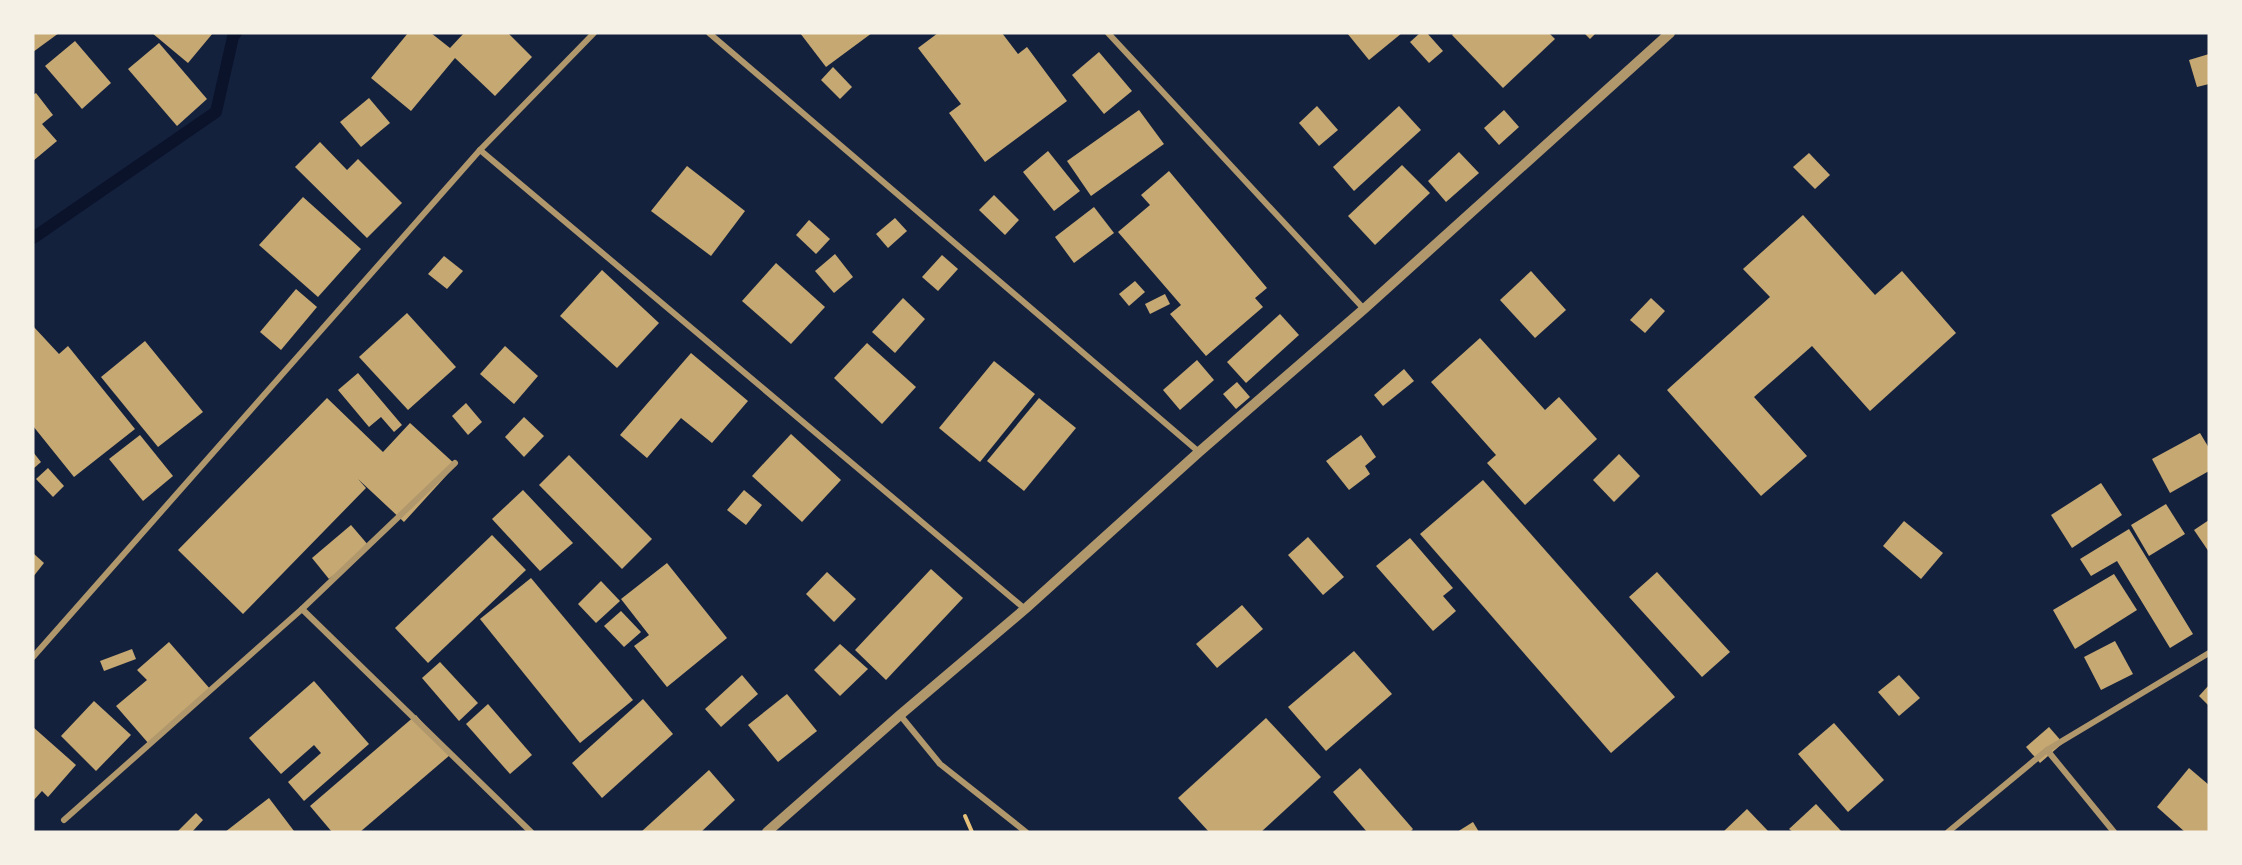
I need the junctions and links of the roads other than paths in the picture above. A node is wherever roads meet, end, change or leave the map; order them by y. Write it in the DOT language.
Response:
graph roads {
  1 [pos="594,33"];
  2 [pos="709,33"];
  3 [pos="1108,33"];
  4 [pos="1670,33"];
  5 [pos="480,150"];
  6 [pos="1364,309"];
  7 [pos="1199,452"];
  8 [pos="455,464"];
  9 [pos="302,609"];
  10 [pos="1024,609"];
  11 [pos="2209,653"];
  12 [pos="33,657"];
  13 [pos="900,714"];
  14 [pos="2047,750"];
  15 [pos="64,820"];
  16 [pos="531,832"];
  17 [pos="767,832"];
  18 [pos="1026,832"];
  19 [pos="1948,832"];
  20 [pos="2114,832"];
  1 -- 5 [label="street"];
  2 -- 7 [label="street"];
  3 -- 6 [label="street"];
  4 -- 6 [label="street"];
  5 -- 10 [label="street"];
  5 -- 12 [label="street"];
  6 -- 7 [label="street"];
  7 -- 10 [label="street"];
  8 -- 9 [label="street"];
  9 -- 15 [label="street"];
  9 -- 16 [label="street"];
  10 -- 13 [label="street"];
  11 -- 14 [label="street"];
  13 -- 17 [label="street"];
  13 -- 18 [label="street"];
  14 -- 19 [label="street"];
  14 -- 20 [label="street"];
}
